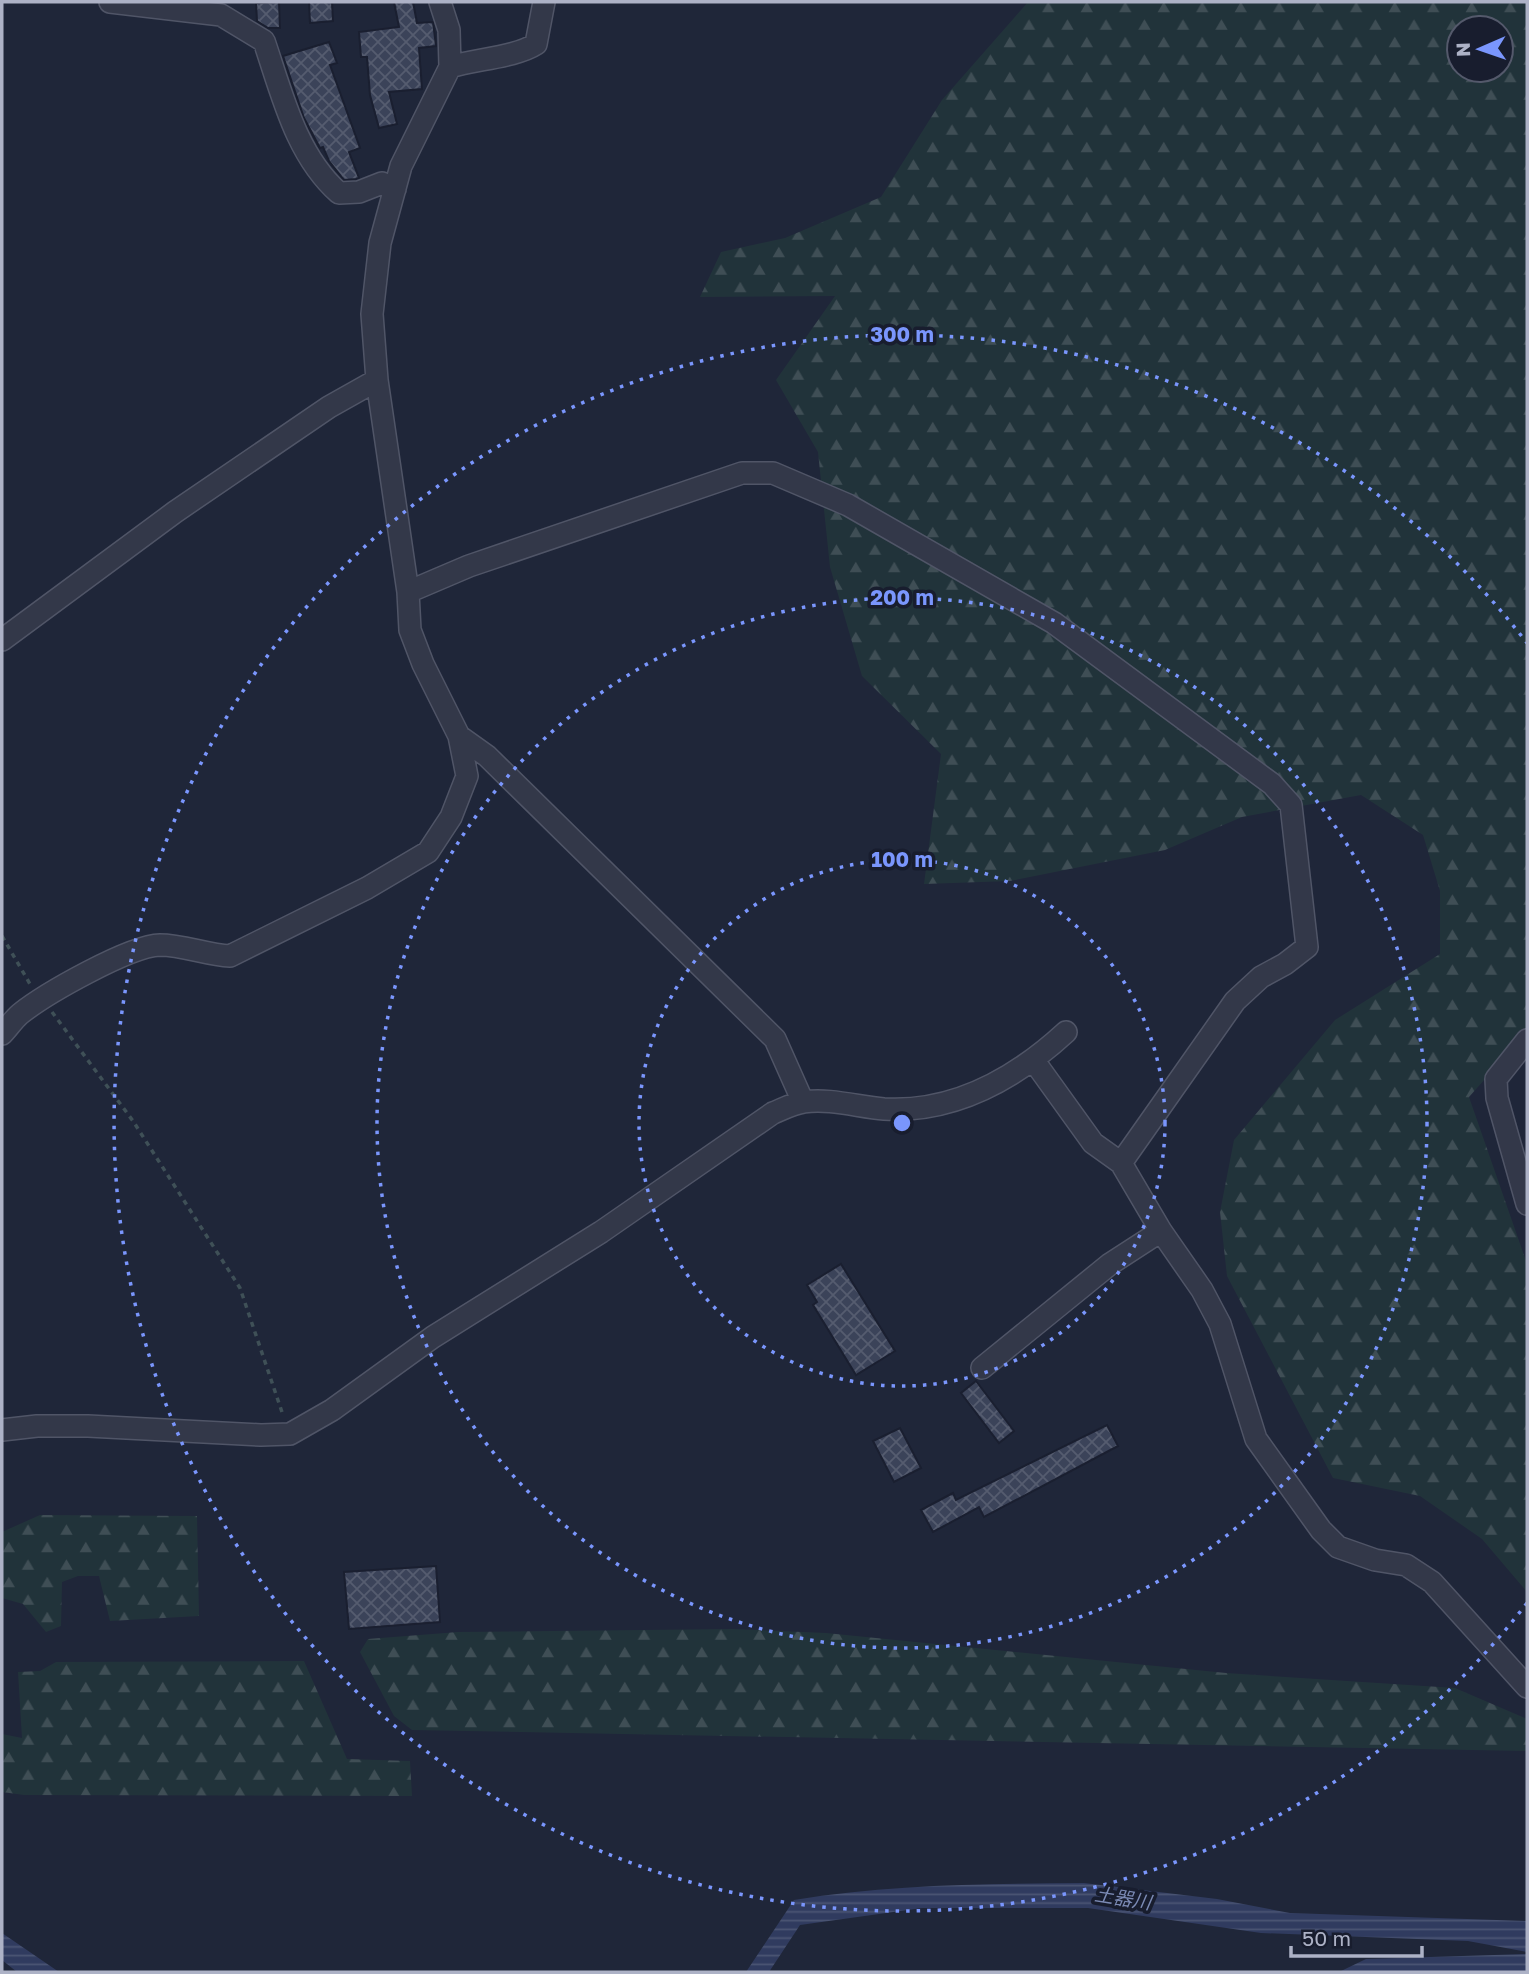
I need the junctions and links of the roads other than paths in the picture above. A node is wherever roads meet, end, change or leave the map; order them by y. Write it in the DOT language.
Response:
graph roads {
  1 [pos="110,2"];
  2 [pos="440,2"];
  3 [pos="544,2"];
  4 [pos="450,60"];
  5 [pos="395,189"];
  6 [pos="377,380"];
  7 [pos="408,592"];
  8 [pos="2,640"];
  9 [pos="459,736"];
  10 [pos="1066,1032"];
  11 [pos="2,1034"];
  12 [pos="1527,1040"];
  13 [pos="1034,1062"];
  14 [pos="803,1101"];
  15 [pos="1122,1163"];
  16 [pos="1527,1204"];
  17 [pos="1161,1231"];
  18 [pos="982,1367"];
  19 [pos="2,1430"];
  20 [pos="1527,1687"];
  1 -- 5 [label="street"];
  2 -- 4 [label="street"];
  3 -- 4 [label="street"];
  4 -- 5 [label="street"];
  5 -- 6 [label="street"];
  6 -- 7 [label="street"];
  6 -- 8 [label="street"];
  7 -- 9 [label="street"];
  7 -- 15 [label="street"];
  9 -- 11 [label="street"];
  9 -- 14 [label="street"];
  10 -- 13 [label="street"];
  12 -- 16 [label="street"];
  13 -- 14 [label="street"];
  13 -- 15 [label="street"];
  14 -- 19 [label="street"];
  15 -- 17 [label="street"];
  17 -- 18 [label="street"];
  17 -- 20 [label="street"];
}
